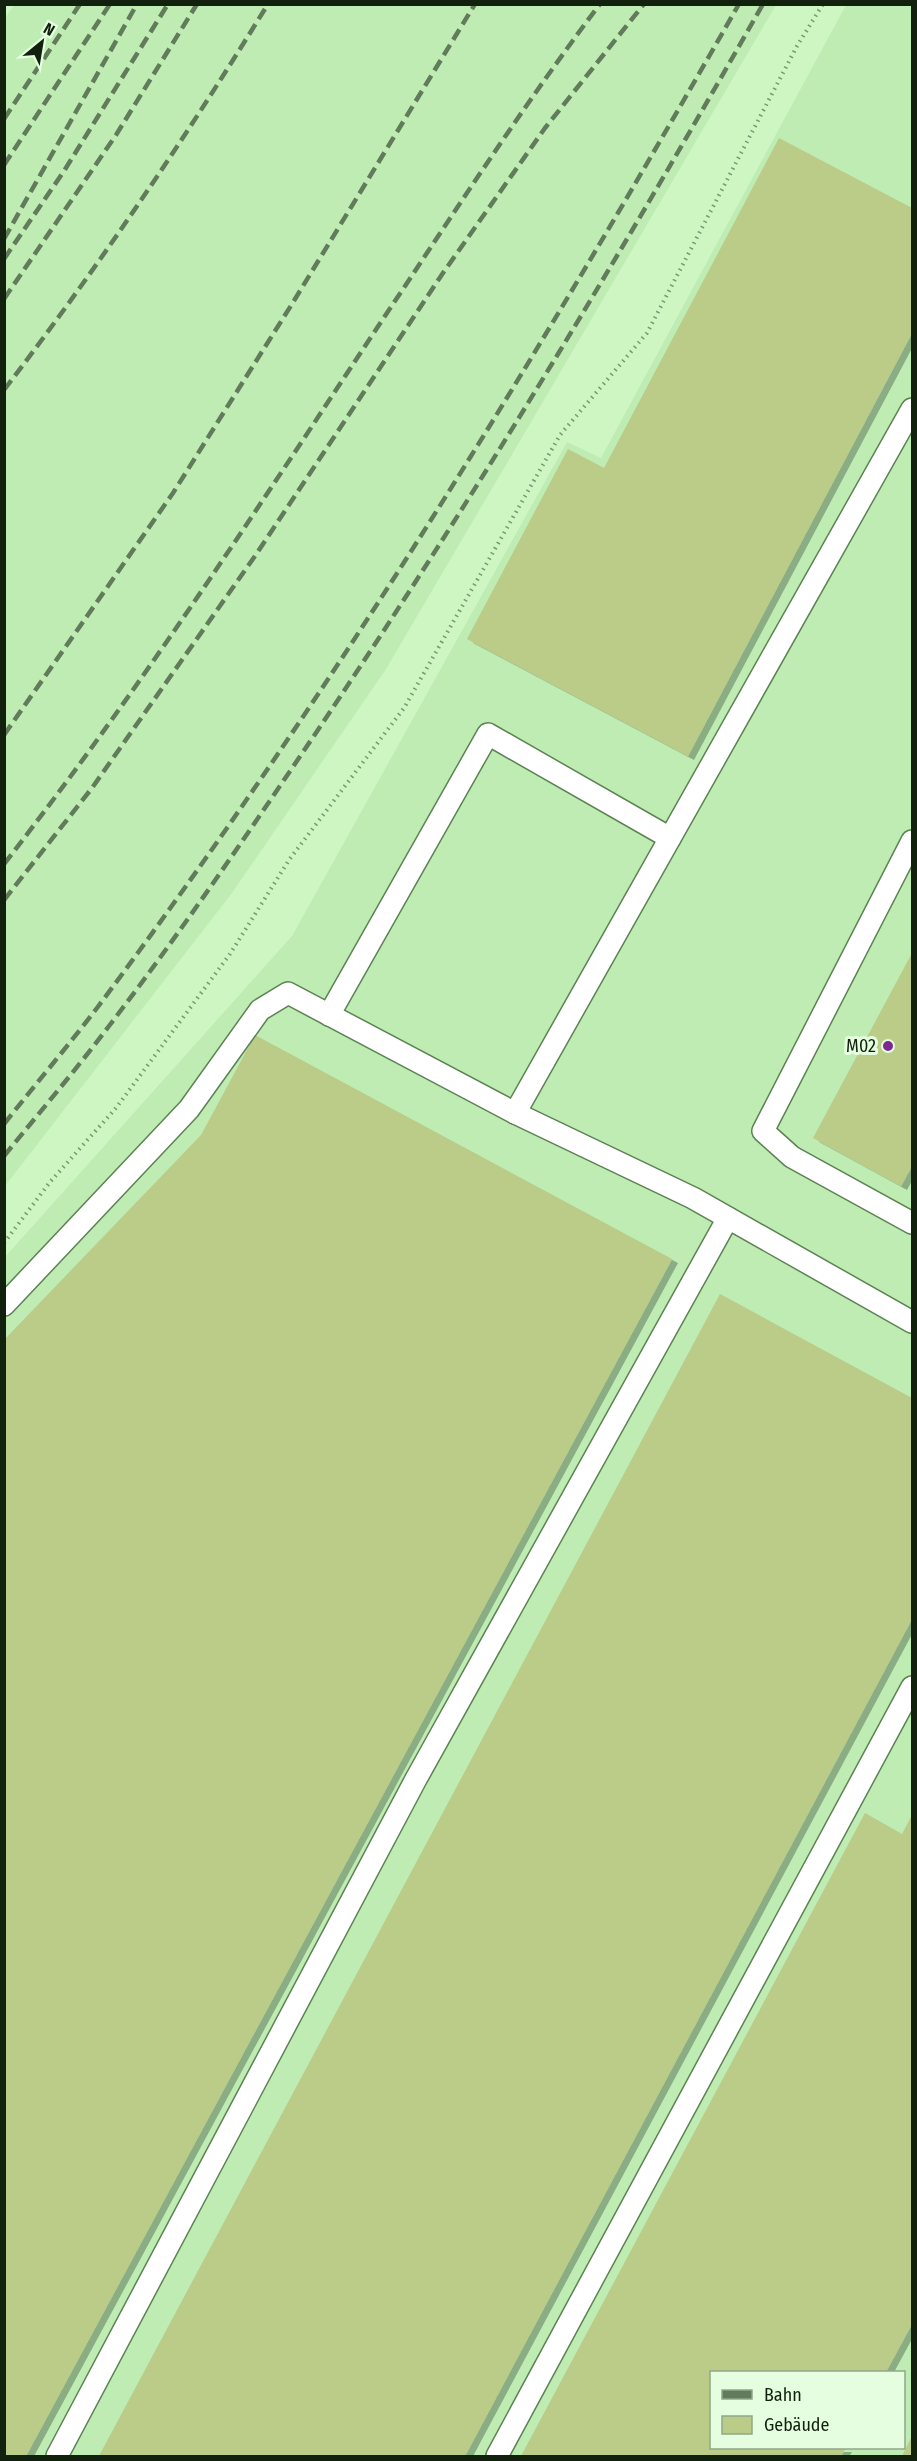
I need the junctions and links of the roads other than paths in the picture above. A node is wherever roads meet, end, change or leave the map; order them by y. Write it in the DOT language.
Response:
graph roads {
  1 [pos="912,409"];
  2 [pos="670,838"];
  3 [pos="912,841"];
  4 [pos="329,1015"];
  5 [pos="515,1113"];
  6 [pos="728,1218"];
  7 [pos="912,1223"];
  8 [pos="4,1305"];
  9 [pos="912,1322"];
  10 [pos="912,1687"];
  11 [pos="57,2457"];
  12 [pos="497,2457"];
  1 -- 2 [label="lane"];
  2 -- 4 [label="lane"];
  2 -- 5 [label="lane"];
  3 -- 7 [label="lane"];
  4 -- 5 [label="lane"];
  4 -- 8 [label="lane"];
  5 -- 6 [label="lane"];
  6 -- 9 [label="lane"];
  6 -- 11 [label="lane"];
  10 -- 12 [label="lane"];
}
